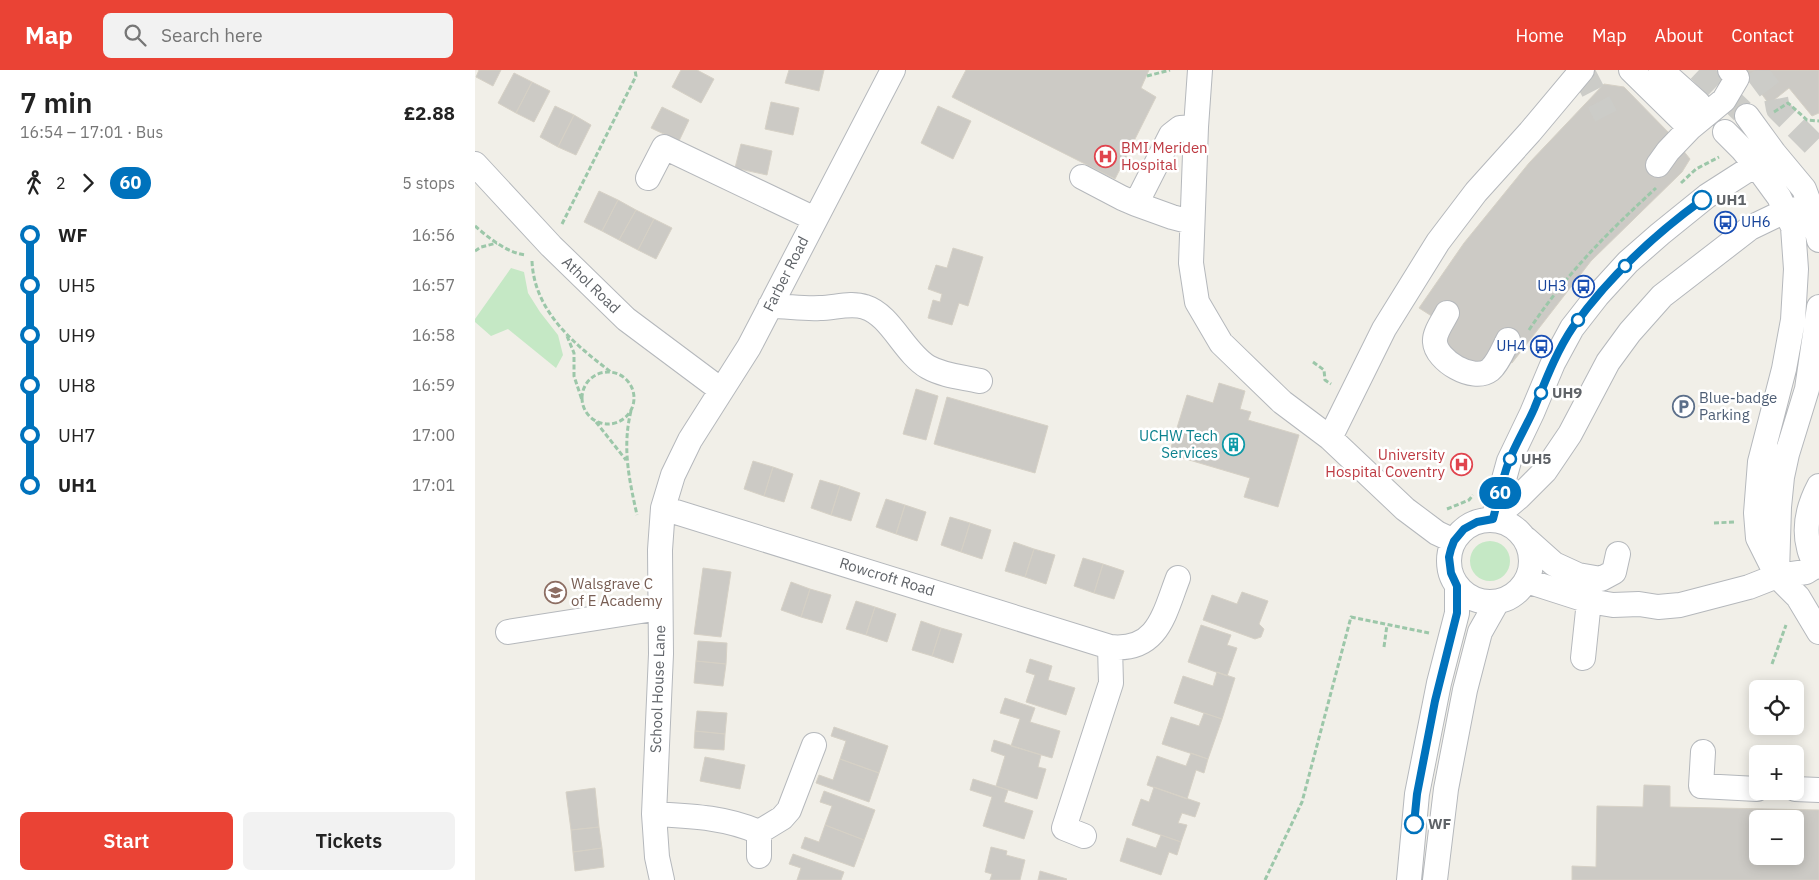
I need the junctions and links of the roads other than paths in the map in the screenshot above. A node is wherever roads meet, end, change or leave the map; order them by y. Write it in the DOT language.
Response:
graph roads {
  1 [pos="893,70"];
  2 [pos="1201,70"];
  3 [pos="1582,70"];
  4 [pos="1631,70"];
  5 [pos="1661,70"];
  6 [pos="1730,70"];
  7 [pos="1747,116"];
  8 [pos="1195,127"];
  9 [pos="1690,128"];
  10 [pos="1725,132"];
  11 [pos="1765,159"];
  12 [pos="475,164"];
  13 [pos="1658,176"];
  14 [pos="1082,177"];
  15 [pos="648,178"];
  16 [pos="1136,204"];
  17 [pos="1798,209"];
  18 [pos="815,219"];
  19 [pos="1191,222"];
  20 [pos="1819,240"];
  21 [pos="770,306"];
  22 [pos="1819,307"];
  23 [pos="1447,314"];
  24 [pos="1518,335"];
  25 [pos="980,380"];
  26 [pos="721,390"];
  27 [pos="1809,417"];
  28 [pos="1330,438"];
  29 [pos="673,475"];
  30 [pos="1819,486"];
  31 [pos="1779,506"];
  32 [pos="663,508"];
  33 [pos="1493,519"];
  34 [pos="1525,539"];
  35 [pos="1454,541"];
  36 [pos="1618,554"];
  37 [pos="1818,565"];
  38 [pos="1777,576"];
  39 [pos="1178,578"];
  40 [pos="1527,581"];
  41 [pos="1457,586"];
  42 [pos="1589,601"];
  43 [pos="1497,602"];
  44 [pos="660,608"];
  45 [pos="507,632"];
  46 [pos="1819,632"];
  47 [pos="1110,647"];
  48 [pos="1583,658"];
  49 [pos="815,745"];
  50 [pos="1703,752"];
  51 [pos="1749,789"];
  52 [pos="1804,790"];
  53 [pos="1819,790"];
  54 [pos="653,814"];
  55 [pos="759,832"];
  56 [pos="1084,836"];
  57 [pos="759,856"];
  58 [pos="662,880"];
  59 [pos="1409,880"];
  60 [pos="1435,880"];
  1 -- 18 [label="street, Farber Road"];
  2 -- 8 [label="street"];
  3 -- 28 [label="street"];
  4 -- 9 [label="street"];
  5 -- 9 [label="street"];
  6 -- 9 [label="street"];
  7 -- 11 [label="street"];
  8 -- 16 [label="street"];
  8 -- 19 [label="street"];
  9 -- 13 [label="street"];
  10 -- 11 [label="street"];
  11 -- 17 [label="street"];
  11 -- 33 [label="street"];
  12 -- 26 [label="street, Athol Road"];
  14 -- 16 [label="street"];
  15 -- 18 [label="street"];
  16 -- 19 [label="street"];
  17 -- 20 [label="street"];
  17 -- 31 [label="street"];
  17 -- 33 [label="street"];
  17 -- 38 [label="street"];
  18 -- 21 [label="street, Farber Road"];
  19 -- 28 [label="street"];
  21 -- 25 [label="street"];
  21 -- 26 [label="street, Farber Road"];
  22 -- 27 [label="street"];
  23 -- 24 [label="street"];
  26 -- 29 [label="street, Farber Road"];
  27 -- 31 [label="street"];
  28 -- 35 [label="street"];
  29 -- 32 [label="street, School House Lane"];
  30 -- 37 [label="street"];
  31 -- 38 [label="street"];
  32 -- 44 [label="street, School House Lane"];
  32 -- 47 [label="street, Rowcroft Road"];
  33 -- 34 [label="street"];
  33 -- 35 [label="street"];
  34 -- 36 [label="street"];
  34 -- 40 [label="street"];
  35 -- 41 [label="street"];
  37 -- 38 [label="street"];
  38 -- 42 [label="street"];
  38 -- 46 [label="street"];
  39 -- 47 [label="street, Rowcroft Road"];
  40 -- 42 [label="street"];
  40 -- 43 [label="street"];
  41 -- 43 [label="street"];
  41 -- 59 [label="street"];
  42 -- 48 [label="street"];
  43 -- 60 [label="street"];
  44 -- 45 [label="street"];
  44 -- 54 [label="street, School House Lane"];
  47 -- 56 [label="street"];
  49 -- 55 [label="street"];
  50 -- 51 [label="street"];
  52 -- 53 [label="street"];
  54 -- 55 [label="street"];
  54 -- 58 [label="street, School House Lane"];
  55 -- 57 [label="street"];
}
